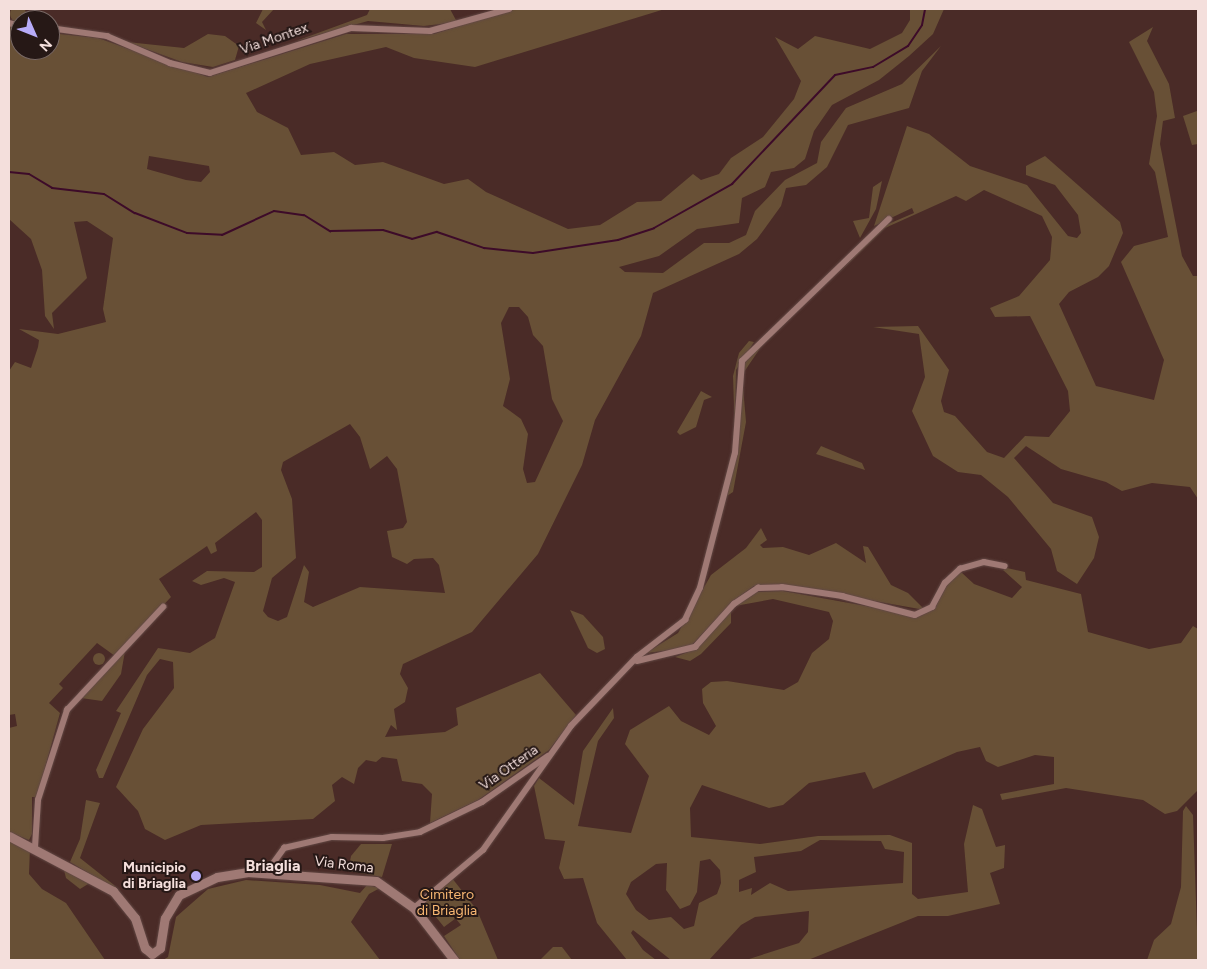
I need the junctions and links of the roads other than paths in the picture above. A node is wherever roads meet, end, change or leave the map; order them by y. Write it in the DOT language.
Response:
graph roads {
  1 [pos="509,9"];
  2 [pos="60,29"];
  3 [pos="889,219"];
  4 [pos="1005,566"];
  5 [pos="163,607"];
  6 [pos="628,666"];
  7 [pos="550,754"];
  8 [pos="9,836"];
  9 [pos="34,847"];
  10 [pos="266,873"];
  11 [pos="414,908"];
  12 [pos="454,960"];
  1 -- 2 [label="street, Via Montex"];
  3 -- 6 [label="street"];
  4 -- 6 [label="street"];
  5 -- 9 [label="street"];
  6 -- 7 [label="street"];
  7 -- 10 [label="street, Via Otteria"];
  7 -- 11 [label="street, Via Otteria"];
  8 -- 9 [label="main road"];
  9 -- 10 [label="main road, Via Roma"];
  10 -- 11 [label="main road, Via Roma"];
  11 -- 12 [label="main road, Via Roma"];
}
